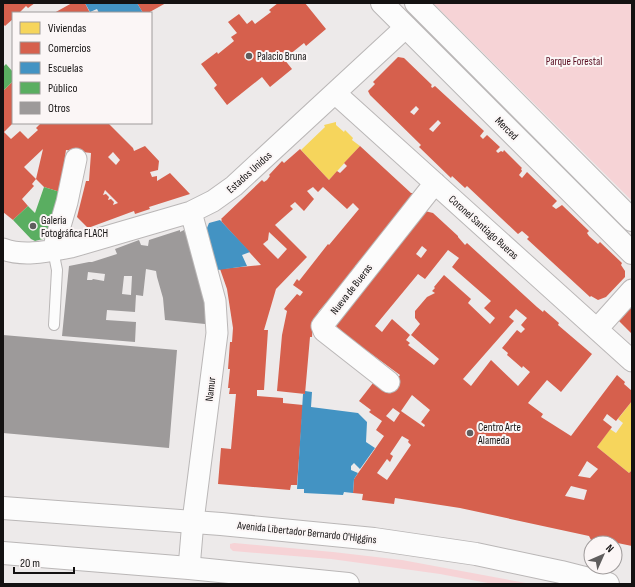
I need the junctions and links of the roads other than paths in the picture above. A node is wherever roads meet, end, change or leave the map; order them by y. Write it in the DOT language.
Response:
graph roads {
  1 [pos="382,3"];
  2 [pos="416,3"];
  3 [pos="406,27"];
  4 [pos="335,92"];
  5 [pos="76,159"];
  6 [pos="435,183"];
  7 [pos="191,212"];
  8 [pos="632,220"];
  9 [pos="3,249"];
  10 [pos="53,250"];
  11 [pos="632,253"];
  12 [pos="632,290"];
  13 [pos="54,325"];
  14 [pos="597,329"];
  15 [pos="632,361"];
  16 [pos="389,382"];
  17 [pos="3,508"];
  18 [pos="193,521"];
  19 [pos="3,553"];
  20 [pos="189,568"];
  21 [pos="272,580"];
  22 [pos="348,584"];
  23 [pos="608,584"];
  1 -- 3 [label="main road, Merced"];
  2 -- 8 [label="main road"];
  3 -- 4 [label="street, Estados Unidos"];
  3 -- 11 [label="main road, Merced"];
  4 -- 6 [label="street, Coronel Santiago Bueras"];
  4 -- 7 [label="street, Estados Unidos"];
  5 -- 10 [label="street"];
  6 -- 14 [label="street, Coronel Santiago Bueras"];
  6 -- 16 [label="street, Nueva de Bueras"];
  7 -- 10 [label="street, Estados Unidos"];
  7 -- 18 [label="street, Namur"];
  9 -- 10 [label="street, Estados Unidos"];
  10 -- 13 [label="lane"];
  12 -- 14 [label="street"];
  14 -- 15 [label="street, Coronel Santiago Bueras"];
  17 -- 18 [label="main road, Avenida Libertador Bernardo O'Higgins"];
  18 -- 20 [label="street, Namur"];
  18 -- 23 [label="main road, Avenida Libertador Bernardo O'Higgins"];
  19 -- 20 [label="main road"];
  20 -- 21 [label="main road"];
  21 -- 22 [label="main road"];
}
